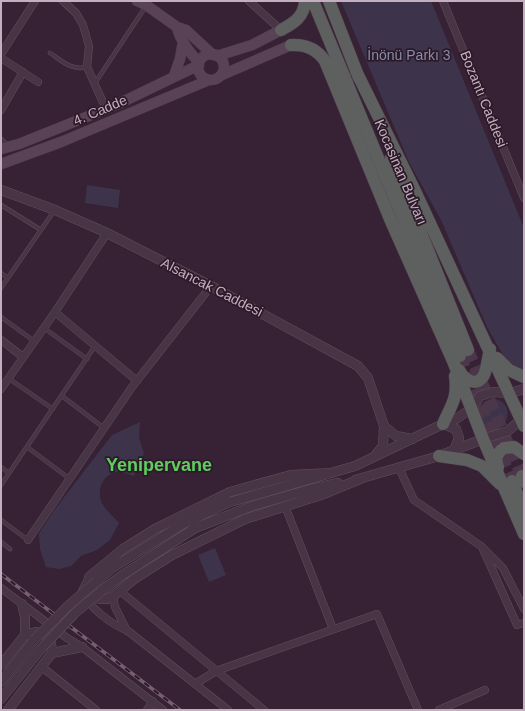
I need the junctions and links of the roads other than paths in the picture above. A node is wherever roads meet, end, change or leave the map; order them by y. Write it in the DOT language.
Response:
graph roads {
  1 [pos="35,1"];
  2 [pos="62,1"];
  3 [pos="137,1"];
  4 [pos="249,1"];
  5 [pos="305,1"];
  6 [pos="313,1"];
  7 [pos="329,1"];
  8 [pos="443,1"];
  9 [pos="146,5"];
  10 [pos="177,27"];
  11 [pos="281,30"];
  12 [pos="183,42"];
  13 [pos="291,45"];
  14 [pos="50,53"];
  15 [pos="1,54"];
  16 [pos="215,55"];
  17 [pos="1,58"];
  18 [pos="199,64"];
  19 [pos="87,67"];
  20 [pos="356,71"];
  21 [pos="23,72"];
  22 [pos="222,75"];
  23 [pos="174,76"];
  24 [pos="209,80"];
  25 [pos="38,82"];
  26 [pos="346,82"];
  27 [pos="94,84"];
  28 [pos="106,109"];
  29 [pos="1,110"];
  30 [pos="3,146"];
  31 [pos="1,164"];
  32 [pos="1,190"];
  33 [pos="524,198"];
  34 [pos="1,205"];
  35 [pos="55,210"];
  36 [pos="390,220"];
  37 [pos="41,230"];
  38 [pos="107,233"];
  39 [pos="1,273"];
  40 [pos="8,278"];
  41 [pos="211,286"];
  42 [pos="1,288"];
  43 [pos="55,312"];
  44 [pos="1,317"];
  45 [pos="44,328"];
  46 [pos="1,340"];
  47 [pos="34,341"];
  48 [pos="96,346"];
  49 [pos="490,349"];
  50 [pos="460,355"];
  51 [pos="23,357"];
  52 [pos="87,359"];
  53 [pos="524,377"];
  54 [pos="8,378"];
  55 [pos="136,381"];
  56 [pos="1,389"];
  57 [pos="524,389"];
  58 [pos="510,393"];
  59 [pos="62,396"];
  60 [pos="472,408"];
  61 [pos="53,409"];
  62 [pos="523,420"];
  63 [pos="443,424"];
  64 [pos="384,426"];
  65 [pos="104,428"];
  66 [pos="413,439"];
  67 [pos="484,439"];
  68 [pos="27,447"];
  69 [pos="454,450"];
  70 [pos="524,454"];
  71 [pos="439,456"];
  72 [pos="374,457"];
  73 [pos="1,467"];
  74 [pos="399,468"];
  75 [pos="9,473"];
  76 [pos="70,479"];
  77 [pos="360,479"];
  78 [pos="516,483"];
  79 [pos="1,485"];
  80 [pos="285,506"];
  81 [pos="524,511"];
  82 [pos="1,520"];
  83 [pos="524,534"];
  84 [pos="28,540"];
  85 [pos="1,542"];
  86 [pos="481,546"];
  87 [pos="10,549"];
  88 [pos="93,580"];
  89 [pos="1,588"];
  90 [pos="116,593"];
  91 [pos="22,604"];
  92 [pos="524,609"];
  93 [pos="524,623"];
  94 [pos="333,629"];
  95 [pos="128,631"];
  96 [pos="25,635"];
  97 [pos="82,647"];
  98 [pos="52,653"];
  99 [pos="1,665"];
  100 [pos="42,667"];
  101 [pos="216,671"];
  102 [pos="1,682"];
  103 [pos="195,684"];
  104 [pos="485,690"];
  105 [pos="1,699"];
  106 [pos="153,701"];
  107 [pos="8,710"];
  108 [pos="96,710"];
  109 [pos="147,710"];
  110 [pos="163,710"];
  111 [pos="228,710"];
  112 [pos="264,710"];
  113 [pos="418,710"];
  114 [pos="439,710"];
  1 -- 15 [label="street"];
  2 -- 19 [label="street"];
  3 -- 9 [label="main road"];
  4 -- 11 [label="street"];
  5 -- 11 [label="highway"];
  6 -- 26 [label="highway, Kocasinan Bulvarı"];
  7 -- 20 [label="highway, Kocasinan Bulvarı"];
  8 -- 33 [label="street, Bozantı Caddesi"];
  9 -- 10 [label="main road"];
  9 -- 27 [label="lane"];
  10 -- 12 [label="main road"];
  10 -- 16 [label="main road"];
  11 -- 16 [label="main road"];
  12 -- 18 [label="main road"];
  12 -- 23 [label="main road"];
  13 -- 22 [label="main road"];
  13 -- 36 [label="highway"];
  14 -- 19 [label="lane"];
  16 -- 18 [label="main road"];
  16 -- 22 [label="main road"];
  17 -- 21 [label="street"];
  18 -- 23 [label="main road, 4. Cadde"];
  18 -- 24 [label="main road"];
  19 -- 27 [label="street"];
  20 -- 49 [label="highway"];
  20 -- 50 [label="highway, Kocasinan Bulvarı"];
  21 -- 25 [label="street"];
  21 -- 29 [label="street"];
  22 -- 24 [label="main road"];
  23 -- 28 [label="main road, 4. Cadde"];
  24 -- 31 [label="main road, 4. Cadde"];
  26 -- 36 [label="highway"];
  26 -- 50 [label="highway, Kocasinan Bulvarı"];
  27 -- 28 [label="street"];
  28 -- 30 [label="main road, 4. Cadde"];
  32 -- 35 [label="street, Alsancak Caddesi"];
  34 -- 37 [label="lane"];
  35 -- 37 [label="lane"];
  35 -- 38 [label="street, Alsancak Caddesi"];
  36 -- 50 [label="highway"];
  37 -- 40 [label="lane"];
  38 -- 41 [label="street, Alsancak Caddesi"];
  38 -- 43 [label="street"];
  39 -- 40 [label="lane"];
  40 -- 42 [label="lane"];
  41 -- 55 [label="street"];
  41 -- 64 [label="street, Alsancak Caddesi"];
  43 -- 45 [label="street"];
  43 -- 48 [label="street"];
  44 -- 47 [label="lane"];
  45 -- 47 [label="street"];
  45 -- 52 [label="lane"];
  46 -- 51 [label="street"];
  47 -- 51 [label="street"];
  48 -- 52 [label="lane"];
  48 -- 55 [label="street"];
  49 -- 50 [label="highway"];
  49 -- 53 [label="highway"];
  49 -- 58 [label="highway"];
  50 -- 60 [label="highway"];
  50 -- 63 [label="highway"];
  51 -- 54 [label="street"];
  52 -- 59 [label="lane"];
  54 -- 56 [label="street"];
  54 -- 61 [label="lane"];
  55 -- 65 [label="street"];
  57 -- 58 [label="street"];
  58 -- 60 [label="street"];
  58 -- 62 [label="highway"];
  59 -- 61 [label="lane"];
  59 -- 65 [label="lane"];
  60 -- 63 [label="street"];
  60 -- 67 [label="highway"];
  61 -- 68 [label="lane"];
  62 -- 67 [label="street"];
  63 -- 66 [label="street"];
  63 -- 69 [label="street"];
  64 -- 66 [label="street"];
  64 -- 72 [label="street, Alsancak Caddesi"];
  65 -- 76 [label="street"];
  66 -- 72 [label="street"];
  67 -- 69 [label="street"];
  67 -- 78 [label="highway"];
  68 -- 75 [label="lane"];
  68 -- 76 [label="lane"];
  69 -- 71 [label="street"];
  70 -- 78 [label="highway"];
  71 -- 74 [label="street"];
  71 -- 78 [label="highway"];
  72 -- 88 [label="street"];
  73 -- 75 [label="lane"];
  74 -- 77 [label="street"];
  74 -- 86 [label="street"];
  75 -- 79 [label="lane"];
  76 -- 84 [label="street"];
  77 -- 80 [label="street"];
  77 -- 105 [label="street, bridge"];
  78 -- 81 [label="highway"];
  78 -- 83 [label="highway"];
  80 -- 90 [label="street"];
  80 -- 94 [label="street"];
  82 -- 84 [label="lane"];
  85 -- 87 [label="lane"];
  86 -- 92 [label="street"];
  86 -- 93 [label="street"];
  88 -- 90 [label="street"];
  88 -- 95 [label="street"];
  88 -- 102 [label="street, bridge"];
  89 -- 91 [label="street"];
  90 -- 95 [label="street"];
  90 -- 101 [label="street"];
  91 -- 96 [label="street"];
  91 -- 97 [label="street"];
  94 -- 101 [label="street"];
  94 -- 113 [label="street"];
  95 -- 103 [label="street"];
  96 -- 98 [label="street"];
  96 -- 99 [label="street"];
  97 -- 98 [label="street"];
  97 -- 106 [label="street"];
  98 -- 100 [label="street"];
  100 -- 107 [label="street"];
  100 -- 108 [label="street"];
  101 -- 103 [label="street"];
  101 -- 112 [label="street"];
  103 -- 111 [label="street"];
  104 -- 114 [label="street"];
  106 -- 109 [label="street"];
  106 -- 110 [label="street"];
}
